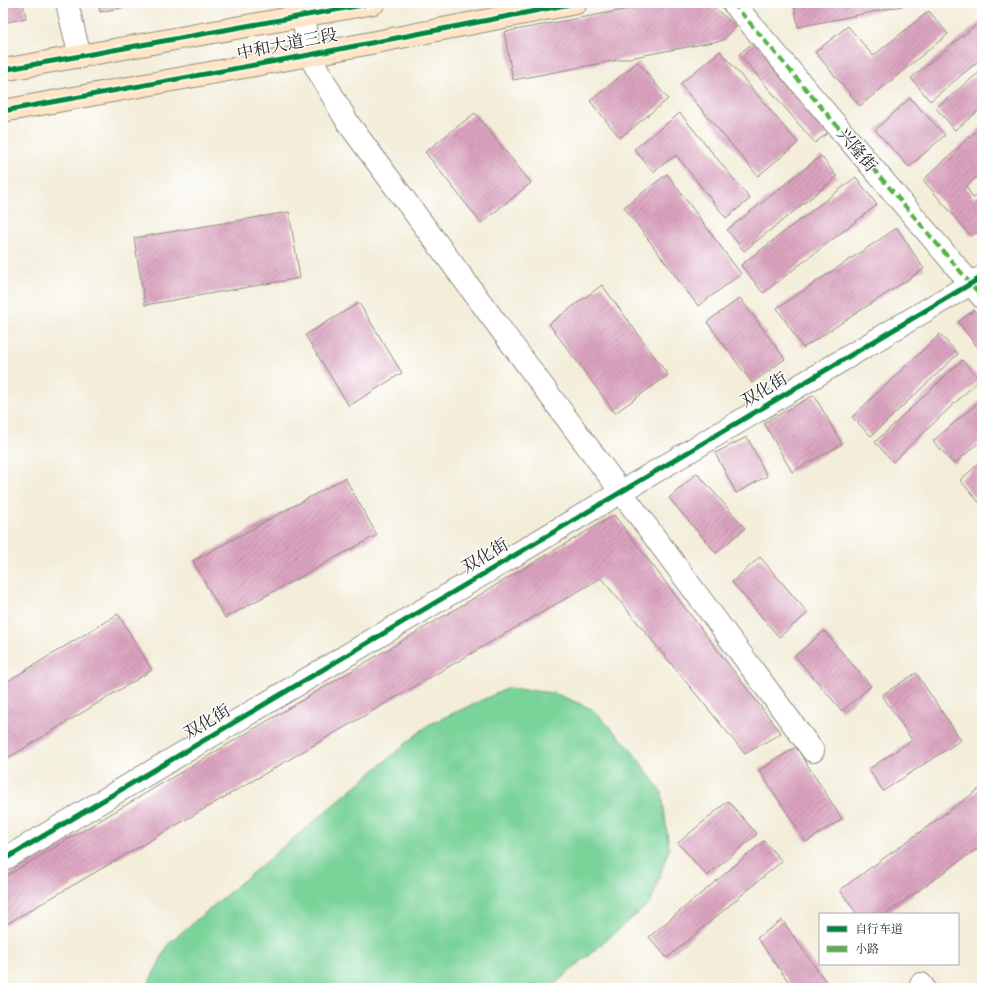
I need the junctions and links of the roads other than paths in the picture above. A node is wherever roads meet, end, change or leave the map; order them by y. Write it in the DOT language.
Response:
graph roads {
  1 [pos="67,3"];
  2 [pos="374,3"];
  3 [pos="576,3"];
  4 [pos="733,3"];
  5 [pos="302,16"];
  6 [pos="309,55"];
  7 [pos="80,57"];
  8 [pos="3,70"];
  9 [pos="3,111"];
  10 [pos="978,286"];
  11 [pos="622,491"];
  12 [pos="813,751"];
  13 [pos="3,860"];
  1 -- 7 [label="street"];
  2 -- 5 [label="main road, 中和大道三段"];
  3 -- 6 [label="main road, 中和大道三段"];
  4 -- 10 [label="street, 兴隆街"];
  5 -- 6 [label="street"];
  5 -- 7 [label="main road, 中和大道三段"];
  6 -- 9 [label="main road, 中和大道三段"];
  6 -- 11 [label="street"];
  7 -- 8 [label="main road, 中和大道三段"];
  10 -- 11 [label="street, 双化街"];
  11 -- 12 [label="street"];
  11 -- 13 [label="street, 双化街"];
}
